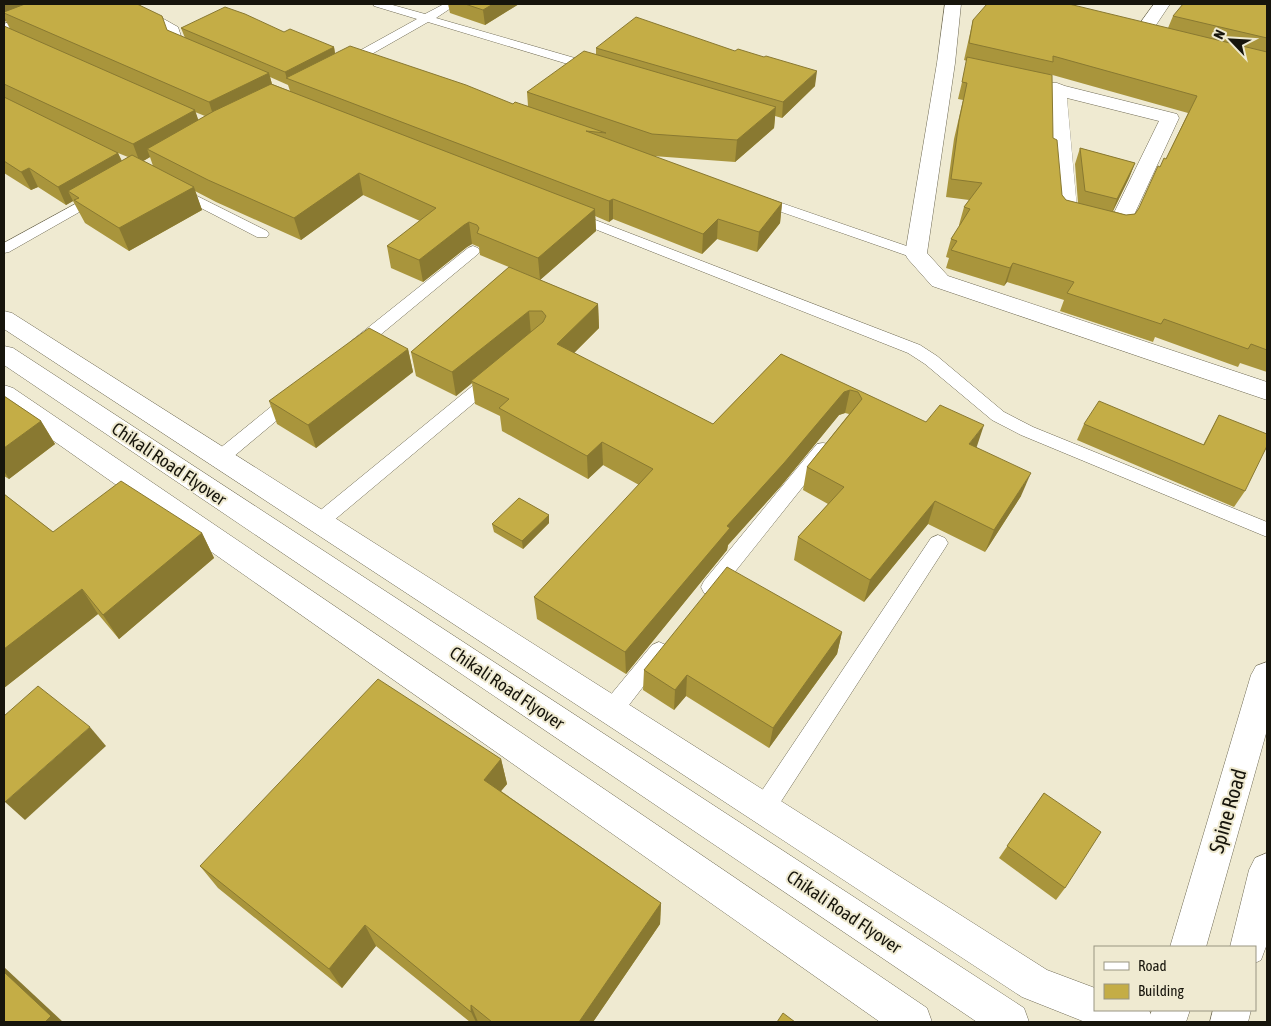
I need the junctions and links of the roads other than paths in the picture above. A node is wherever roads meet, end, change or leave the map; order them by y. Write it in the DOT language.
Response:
graph roads {
  1 [pos="64,4"];
  2 [pos="129,4"];
  3 [pos="378,4"];
  4 [pos="452,4"];
  5 [pos="953,4"];
  6 [pos="1162,4"];
  7 [pos="427,19"];
  8 [pos="1124,28"];
  9 [pos="7,33"];
  10 [pos="1142,33"];
  11 [pos="1161,38"];
  12 [pos="202,54"];
  13 [pos="355,59"];
  14 [pos="374,65"];
  15 [pos="331,71"];
  16 [pos="607,72"];
  17 [pos="1000,75"];
  18 [pos="1057,88"];
  19 [pos="167,185"];
  20 [pos="115,186"];
  21 [pos="747,195"];
  22 [pos="556,209"];
  23 [pos="262,234"];
  24 [pos="4,249"];
  25 [pos="472,250"];
  26 [pos="916,254"];
  27 [pos="4,318"];
  28 [pos="4,354"];
  29 [pos="342,357"];
  30 [pos="508,365"];
  31 [pos="304,389"];
  32 [pos="1267,391"];
  33 [pos="4,394"];
  34 [pos="833,436"];
  35 [pos="220,458"];
  36 [pos="319,522"];
  37 [pos="1267,530"];
  38 [pos="938,543"];
  39 [pos="697,604"];
  40 [pos="673,635"];
  41 [pos="1267,675"];
  42 [pos="611,711"];
  43 [pos="762,809"];
  44 [pos="1267,870"];
  45 [pos="1188,946"];
  46 [pos="1248,946"];
  47 [pos="1094,1007"];
  48 [pos="1105,1011"];
  49 [pos="913,1022"];
  50 [pos="1010,1022"];
  51 [pos="1135,1022"];
  1 -- 9 [label="lane"];
  2 -- 12 [label="lane"];
  3 -- 7 [label="lane"];
  4 -- 7 [label="lane"];
  5 -- 26 [label="main road"];
  6 -- 10 [label="main road"];
  7 -- 13 [label="lane"];
  7 -- 16 [label="lane"];
  8 -- 10 [label="main road"];
  10 -- 11 [label="main road"];
  13 -- 14 [label="lane"];
  13 -- 15 [label="lane"];
  17 -- 18 [label="main road"];
  18 -- 18 [label="main road"];
  19 -- 23 [label="lane"];
  20 -- 24 [label="lane"];
  21 -- 26 [label="lane"];
  22 -- 37 [label="lane"];
  25 -- 29 [label="lane"];
  26 -- 32 [label="main road"];
  27 -- 35 [label="main road"];
  28 -- 50 [label="main road, Chikali Road Flyover"];
  30 -- 36 [label="lane"];
  31 -- 35 [label="lane"];
  33 -- 49 [label="main road"];
  34 -- 39 [label="lane"];
  35 -- 36 [label="main road"];
  36 -- 42 [label="main road"];
  38 -- 43 [label="lane"];
  40 -- 42 [label="lane"];
  41 -- 45 [label="main road, Spine Road"];
  42 -- 43 [label="main road"];
  43 -- 47 [label="main road"];
  44 -- 46 [label="main road"];
  48 -- 51 [label="main road"];
}
